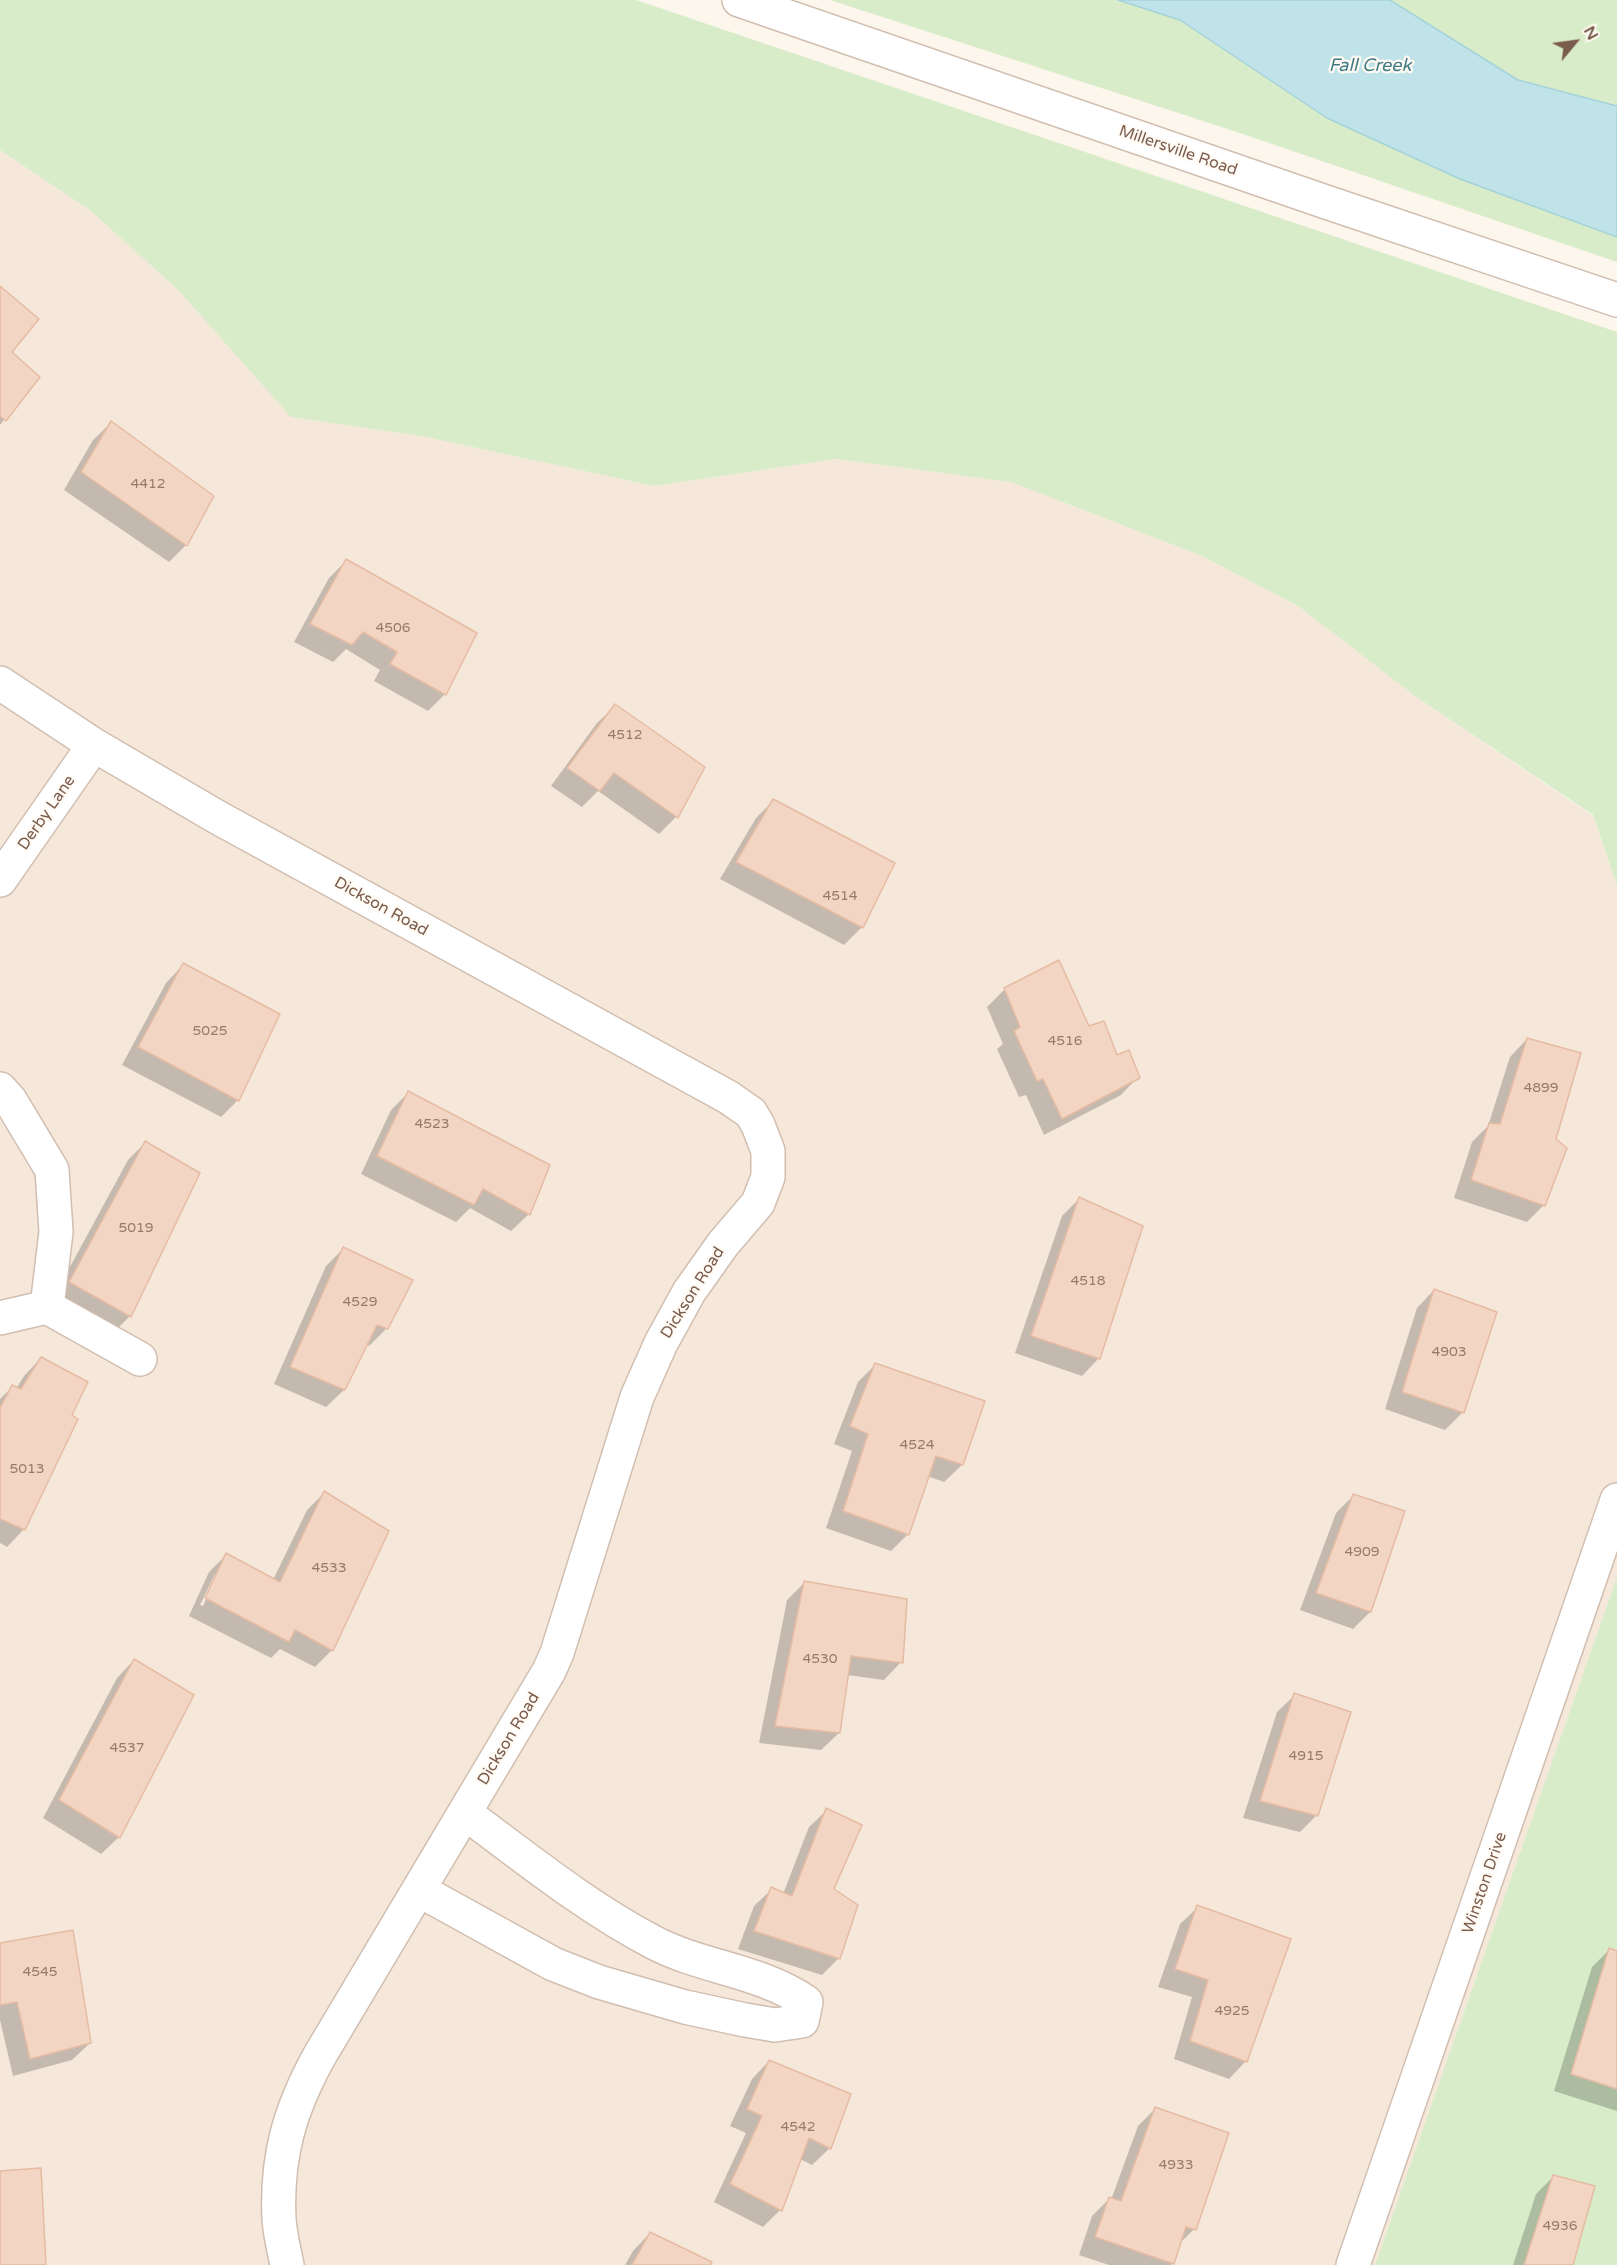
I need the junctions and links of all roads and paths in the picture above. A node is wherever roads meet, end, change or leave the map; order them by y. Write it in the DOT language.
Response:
graph roads {
  1 [pos="739,0"];
  2 [pos="1617,300"];
  3 [pos="0,683"];
  4 [pos="94,745"];
  5 [pos="0,880"];
  6 [pos="0,1089"];
  7 [pos="47,1307"];
  8 [pos="0,1318"];
  9 [pos="140,1359"];
  10 [pos="1617,1500"];
  11 [pos="465,1813"];
  12 [pos="419,1890"];
  13 [pos="287,2265"];
  14 [pos="1353,2265"];
  1 -- 2 [label="street, Millersville Road"];
  3 -- 4 [label="street, Dickson Road"];
  4 -- 5 [label="street, Derby Lane"];
  4 -- 11 [label="street, Dickson Road"];
  6 -- 7 [label="street"];
  7 -- 8 [label="street"];
  7 -- 9 [label="street"];
  10 -- 14 [label="street, Winston Drive"];
  11 -- 12 [label="street, Dickson Road"];
  11 -- 12 [label="street"];
  12 -- 13 [label="street, Dickson Road"];
}
